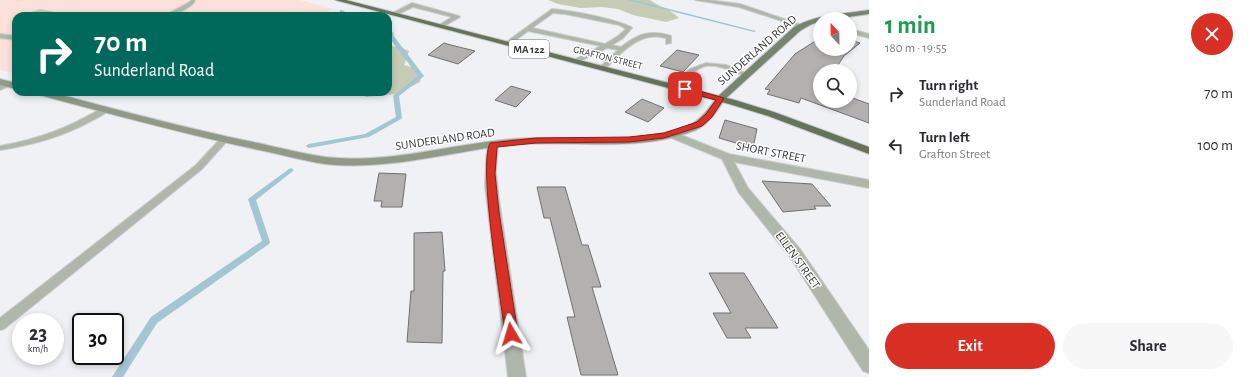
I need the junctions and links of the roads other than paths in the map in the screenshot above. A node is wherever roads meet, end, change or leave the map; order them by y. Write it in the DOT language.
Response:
graph roads {
  1 [pos="193,0"];
  2 [pos="338,0"];
  3 [pos="697,0"];
  4 [pos="722,1"];
  5 [pos="175,12"];
  6 [pos="386,12"];
  7 [pos="869,12"];
  8 [pos="394,14"];
  9 [pos="857,14"];
  10 [pos="813,23"];
  11 [pos="441,26"];
  12 [pos="800,28"];
  13 [pos="527,29"];
  14 [pos="857,33"];
  15 [pos="0,36"];
  16 [pos="869,36"];
  17 [pos="12,38"];
  18 [pos="668,43"];
  19 [pos="507,44"];
  20 [pos="605,45"];
  21 [pos="622,50"];
  22 [pos="576,61"];
  23 [pos="602,68"];
  24 [pos="748,75"];
  25 [pos="0,82"];
  26 [pos="12,85"];
  27 [pos="12,85"];
  28 [pos="672,86"];
  29 [pos="0,88"];
  30 [pos="53,96"];
  31 [pos="720,98"];
  32 [pos="105,110"];
  33 [pos="671,134"];
  34 [pos="224,140"];
  35 [pos="493,145"];
  36 [pos="0,148"];
  37 [pos="869,151"];
  38 [pos="726,157"];
  39 [pos="869,184"];
  40 [pos="0,326"];
  41 [pos="869,365"];
  42 [pos="517,377"];
  1 -- 5 [label="lane"];
  2 -- 6 [label="highway, GRAFTON STREET / MA 122"];
  3 -- 4 [label="lane"];
  4 -- 12 [label="lane"];
  7 -- 9 [label="main road, SUNDERLAND ROAD"];
  8 -- 11 [label="highway, GRAFTON STREET / MA 122"];
  8 -- 11 [label="lane"];
  10 -- 12 [label="main road, SUNDERLAND ROAD"];
  11 -- 19 [label="highway, GRAFTON STREET / MA 122"];
  12 -- 24 [label="main road, SUNDERLAND ROAD"];
  13 -- 19 [label="lane"];
  13 -- 20 [label="lane"];
  13 -- 20 [label="lane"];
  14 -- 16 [label="street"];
  15 -- 17 [label="lane"];
  18 -- 21 [label="lane"];
  19 -- 22 [label="highway, GRAFTON STREET / MA 122"];
  20 -- 21 [label="lane"];
  20 -- 22 [label="lane"];
  21 -- 23 [label="lane"];
  22 -- 23 [label="highway, GRAFTON STREET / MA 122"];
  23 -- 28 [label="highway, GRAFTON STREET / MA 122"];
  24 -- 28 [label="lane"];
  24 -- 31 [label="main road, SUNDERLAND ROAD"];
  25 -- 26 [label="street"];
  27 -- 29 [label="lane"];
  28 -- 31 [label="highway, GRAFTON STREET / MA 122"];
  30 -- 32 [label="street, SUNDERLAND ROAD"];
  31 -- 33 [label="street, SUNDERLAND ROAD"];
  31 -- 37 [label="highway, GRAFTON STREET / MA 122"];
  32 -- 34 [label="street, SUNDERLAND ROAD"];
  32 -- 36 [label="lane"];
  33 -- 35 [label="street, SUNDERLAND ROAD"];
  33 -- 38 [label="street, SHORT STREET"];
  34 -- 35 [label="street, SUNDERLAND ROAD"];
  34 -- 40 [label="lane"];
  35 -- 42 [label="street"];
  38 -- 39 [label="street, SHORT STREET"];
  38 -- 41 [label="street, ELLEN STREET"];
}
